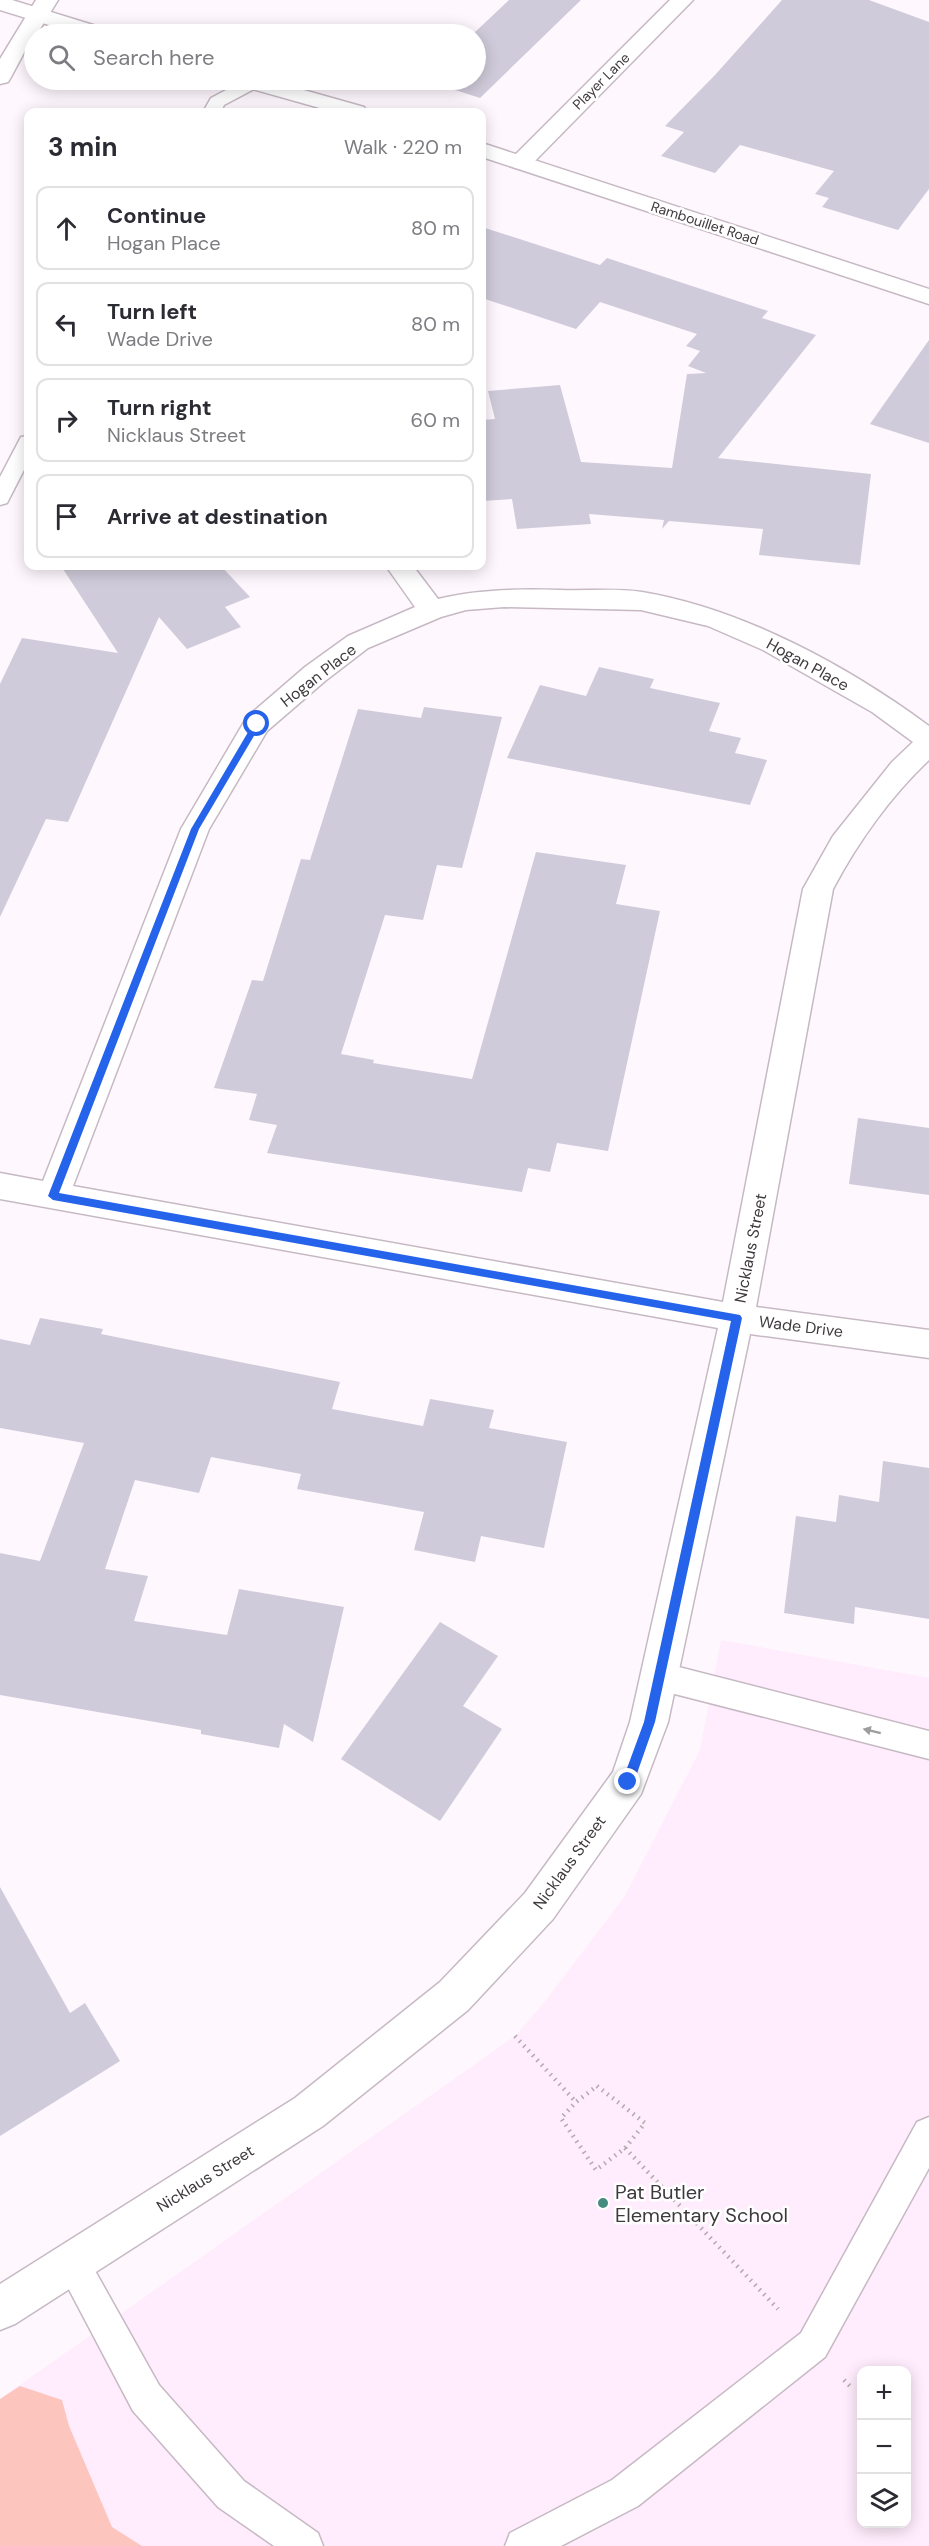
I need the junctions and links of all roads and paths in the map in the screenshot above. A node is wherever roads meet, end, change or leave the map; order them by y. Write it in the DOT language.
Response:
graph roads {
  1 [pos="682,0"];
  2 [pos="0,3"];
  3 [pos="42,8"];
  4 [pos="32,24"];
  5 [pos="76,24"];
  6 [pos="24,38"];
  7 [pos="0,77"];
  8 [pos="236,90"];
  9 [pos="281,90"];
  10 [pos="214,108"];
  11 [pos="342,108"];
  12 [pos="486,151"];
  13 [pos="521,162"];
  14 [pos="929,297"];
  15 [pos="24,450"];
  16 [pos="0,498"];
  17 [pos="402,570"];
  18 [pos="432,610"];
  19 [pos="929,742"];
  20 [pos="0,1186"];
  21 [pos="53,1196"];
  22 [pos="737,1318"];
  23 [pos="929,1344"];
  24 [pos="659,1676"];
  25 [pos="929,1745"];
  26 [pos="515,2036"];
  27 [pos="576,2102"];
  28 [pos="929,2134"];
  29 [pos="625,2148"];
  30 [pos="72,2263"];
  31 [pos="0,2309"];
  32 [pos="813,2345"];
  33 [pos="852,2388"];
  34 [pos="305,2546"];
  35 [pos="523,2546"];
  1 -- 13 [label="street, Player Lane"];
  2 -- 3 [label="street"];
  3 -- 4 [label="street"];
  3 -- 5 [label="street"];
  6 -- 7 [label="street"];
  8 -- 10 [label="lane"];
  9 -- 11 [label="street"];
  12 -- 13 [label="street, Rambouillet Road"];
  13 -- 14 [label="street, Rambouillet Road"];
  15 -- 16 [label="lane"];
  17 -- 18 [label="street"];
  18 -- 19 [label="street, Hogan Place"];
  18 -- 21 [label="street, Hogan Place"];
  19 -- 22 [label="street, Nicklaus Street"];
  20 -- 21 [label="street, Wade Drive"];
  21 -- 22 [label="street, Wade Drive"];
  22 -- 23 [label="street, Wade Drive"];
  22 -- 24 [label="street, Nicklaus Street"];
  25 -- 24 [label="lane, one-way"];
  24 -- 30 [label="street, Nicklaus Street"];
  26 -- 27 [label="path"];
  27 -- 29 [label="path"];
  27 -- 29 [label="path"];
  28 -- 32 [label="lane"];
  29 -- 32 [label="path"];
  30 -- 31 [label="street, Nicklaus Street"];
  30 -- 34 [label="lane"];
  32 -- 33 [label="path"];
  32 -- 35 [label="lane"];
}
